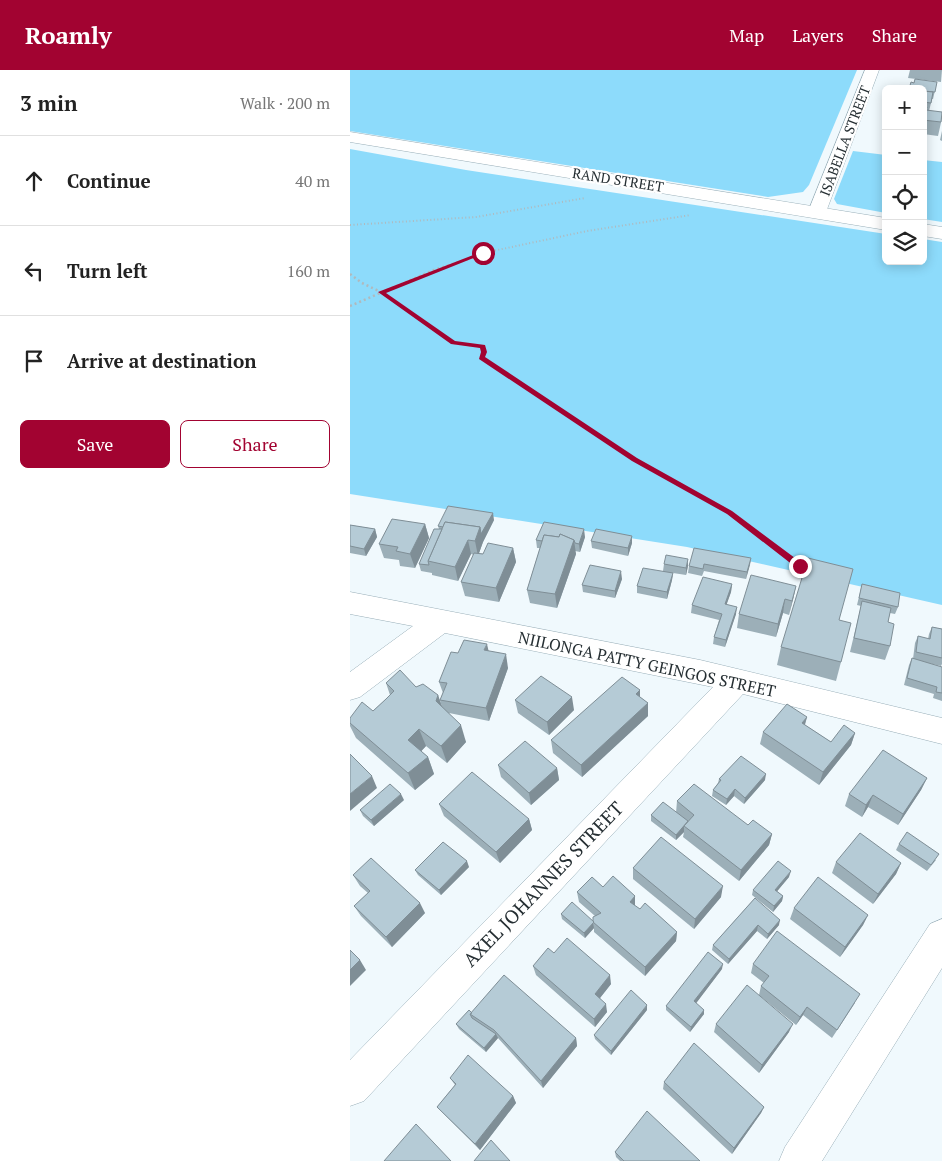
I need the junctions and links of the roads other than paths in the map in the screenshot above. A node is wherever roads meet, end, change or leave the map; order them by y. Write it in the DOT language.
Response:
graph roads {
  1 [pos="872,70"];
  2 [pos="350,137"];
  3 [pos="817,212"];
  4 [pos="882,223"];
  5 [pos="927,231"];
  6 [pos="942,233"];
  7 [pos="350,602"];
  8 [pos="441,621"];
  9 [pos="737,681"];
  10 [pos="350,688"];
  11 [pos="942,731"];
  12 [pos="942,936"];
  13 [pos="350,1087"];
  14 [pos="798,1161"];
  1 -- 3 [label="street, ISABELLA STREET"];
  2 -- 3 [label="street, RAND STREET"];
  3 -- 4 [label="street, RAND STREET"];
  5 -- 6 [label="street"];
  7 -- 8 [label="street, NIILONGA PATTY GEINGOS STREET"];
  8 -- 9 [label="street, NIILONGA PATTY GEINGOS STREET"];
  8 -- 10 [label="street"];
  9 -- 11 [label="street, NIILONGA PATTY GEINGOS STREET"];
  9 -- 13 [label="street, AXEL JOHANNES STREET"];
  12 -- 14 [label="street"];
}
